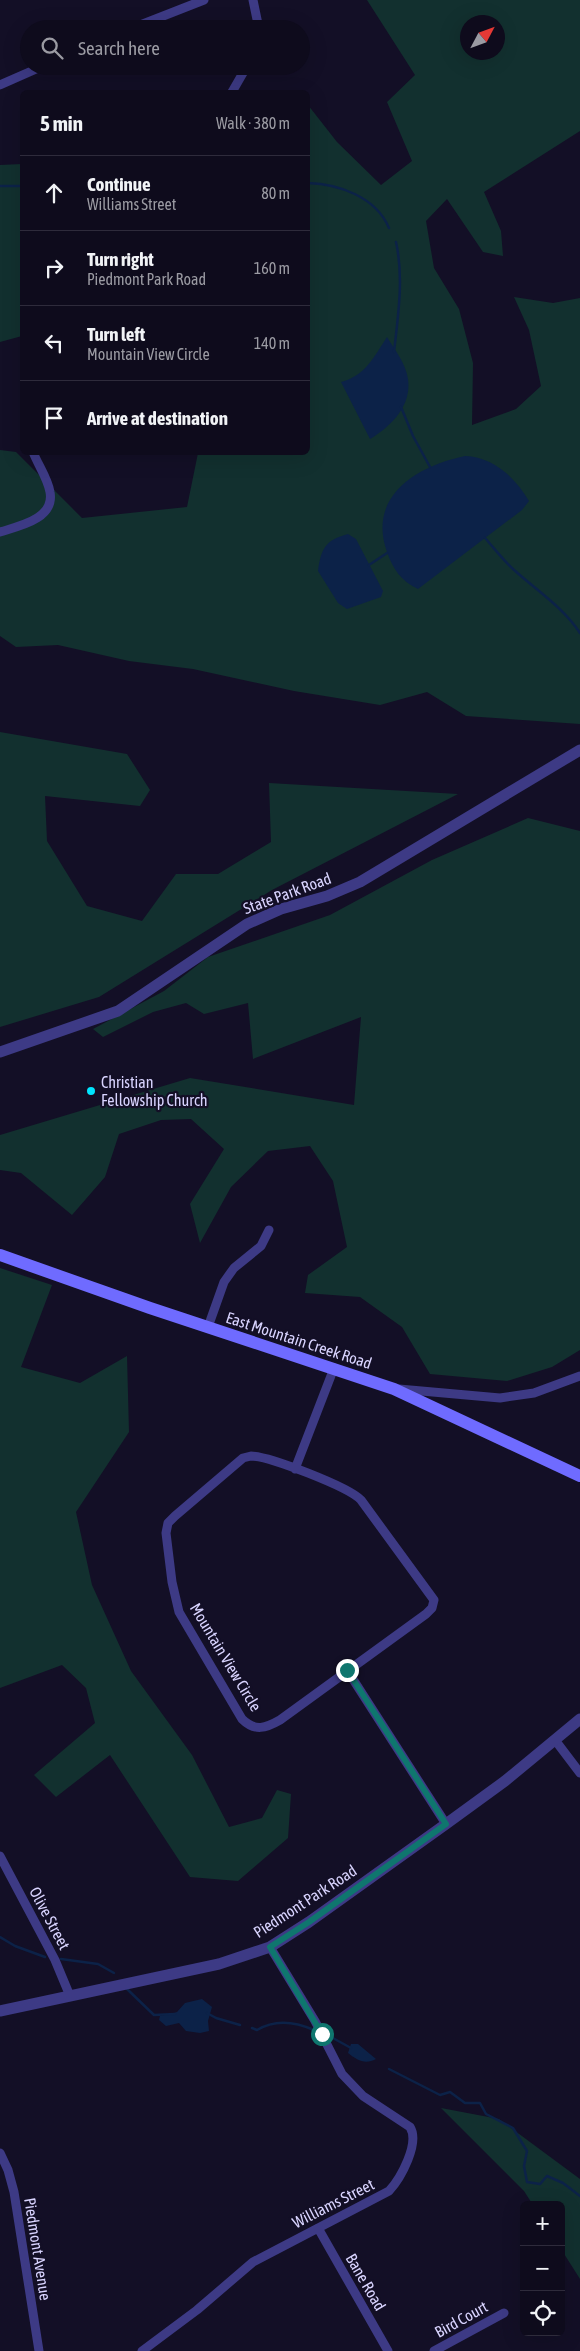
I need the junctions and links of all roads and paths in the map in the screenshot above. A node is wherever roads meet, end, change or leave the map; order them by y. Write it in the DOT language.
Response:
graph roads {
  1 [pos="204,0"];
  2 [pos="253,0"];
  3 [pos="153,20"];
  4 [pos="257,20"];
  5 [pos="23,75"];
  6 [pos="242,75"];
  7 [pos="0,85"];
  8 [pos="233,90"];
  9 [pos="34,455"];
  10 [pos="0,532"];
  11 [pos="580,750"];
  12 [pos="0,1052"];
  13 [pos="269,1230"];
  14 [pos="0,1255"];
  15 [pos="208,1328"];
  16 [pos="334,1368"];
  17 [pos="580,1376"];
  18 [pos="394,1389"];
  19 [pos="295,1469"];
  20 [pos="580,1476"];
  21 [pos="347,1670"];
  22 [pos="580,1719"];
  23 [pos="555,1740"];
  24 [pos="580,1773"];
  25 [pos="446,1824"];
  26 [pos="0,1856"];
  27 [pos="270,1947"];
  28 [pos="70,1996"];
  29 [pos="0,2011"];
  30 [pos="0,2153"];
  31 [pos="4,2169"];
  32 [pos="318,2228"];
  33 [pos="504,2313"];
  34 [pos="39,2351"];
  35 [pos="142,2351"];
  36 [pos="388,2351"];
  37 [pos="434,2351"];
  1 -- 3 [label="street"];
  2 -- 4 [label="street"];
  5 -- 7 [label="street"];
  6 -- 8 [label="street"];
  9 -- 10 [label="street"];
  11 -- 12 [label="street, State Park Road"];
  13 -- 15 [label="street"];
  14 -- 15 [label="main road, East Mountain Creek Road"];
  15 -- 16 [label="main road, East Mountain Creek Road"];
  16 -- 18 [label="main road, East Mountain Creek Road"];
  16 -- 19 [label="street"];
  17 -- 18 [label="street"];
  18 -- 20 [label="main road, East Mountain Creek Road"];
  19 -- 21 [label="street, Mountain View Circle"];
  19 -- 21 [label="street, Mountain View Circle"];
  21 -- 25 [label="street"];
  22 -- 23 [label="street, Piedmont Park Road"];
  23 -- 24 [label="street"];
  23 -- 25 [label="street, Piedmont Park Road"];
  25 -- 27 [label="street, Piedmont Park Road"];
  26 -- 28 [label="street, Olive Street"];
  27 -- 28 [label="street, Piedmont Park Road"];
  27 -- 32 [label="street, Williams Street"];
  28 -- 29 [label="street, Piedmont Park Road"];
  30 -- 31 [label="street, Piedmont Avenue"];
  31 -- 34 [label="street, Piedmont Avenue"];
  32 -- 35 [label="street, Williams Street"];
  32 -- 36 [label="street, Bane Road"];
  33 -- 37 [label="street, Bird Court"];
}
